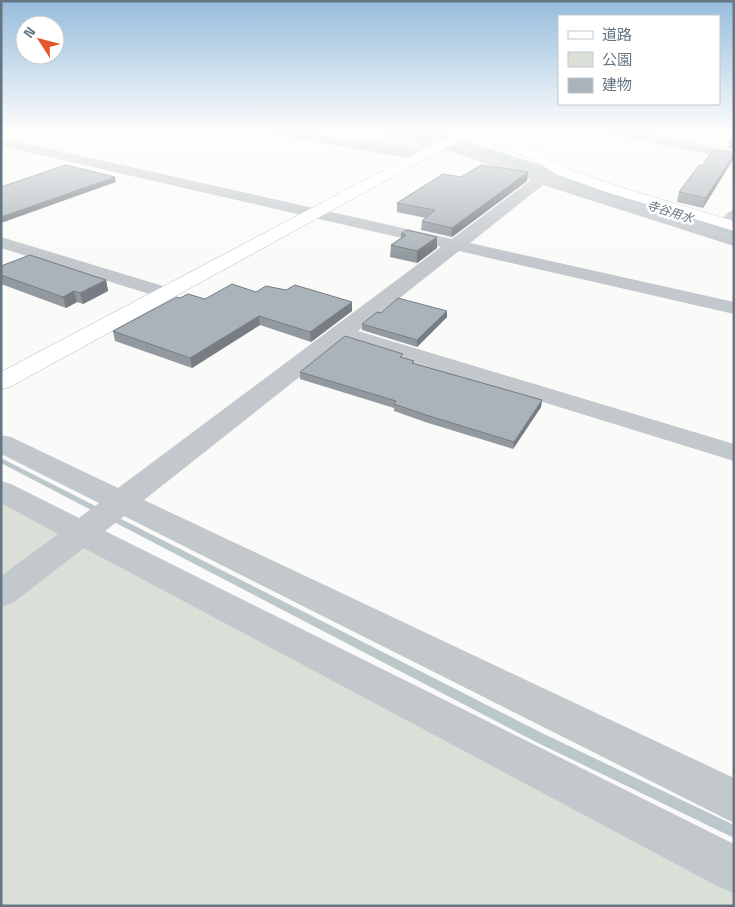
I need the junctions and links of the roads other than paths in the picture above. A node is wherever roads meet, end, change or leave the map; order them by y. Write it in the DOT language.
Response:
graph roads {
  1 [pos="136,172"];
  2 [pos="390,172"];
  3 [pos="541,172"];
  4 [pos="548,172"];
  5 [pos="550,175"];
  6 [pos="316,213"];
  7 [pos="731,221"];
  8 [pos="734,241"];
  9 [pos="1,242"];
  10 [pos="456,245"];
  11 [pos="166,293"];
  12 [pos="734,308"];
  13 [pos="342,333"];
  14 [pos="1,382"];
  15 [pos="1,443"];
  16 [pos="734,453"];
  17 [pos="1,491"];
  18 [pos="103,516"];
  19 [pos="1,594"];
  20 [pos="734,800"];
  21 [pos="734,869"];
  1 -- 6 [label="street"];
  2 -- 6 [label="street"];
  3 -- 5 [label="street"];
  4 -- 5 [label="street"];
  5 -- 7 [label="street"];
  5 -- 8 [label="street"];
  5 -- 10 [label="street"];
  6 -- 10 [label="street"];
  6 -- 11 [label="street"];
  9 -- 11 [label="street"];
  10 -- 12 [label="street"];
  10 -- 13 [label="street"];
  11 -- 14 [label="street"];
  13 -- 16 [label="street"];
  13 -- 18 [label="street"];
  15 -- 18 [label="street"];
  17 -- 18 [label="street"];
  18 -- 19 [label="street"];
  18 -- 20 [label="street"];
  18 -- 21 [label="street"];
}
